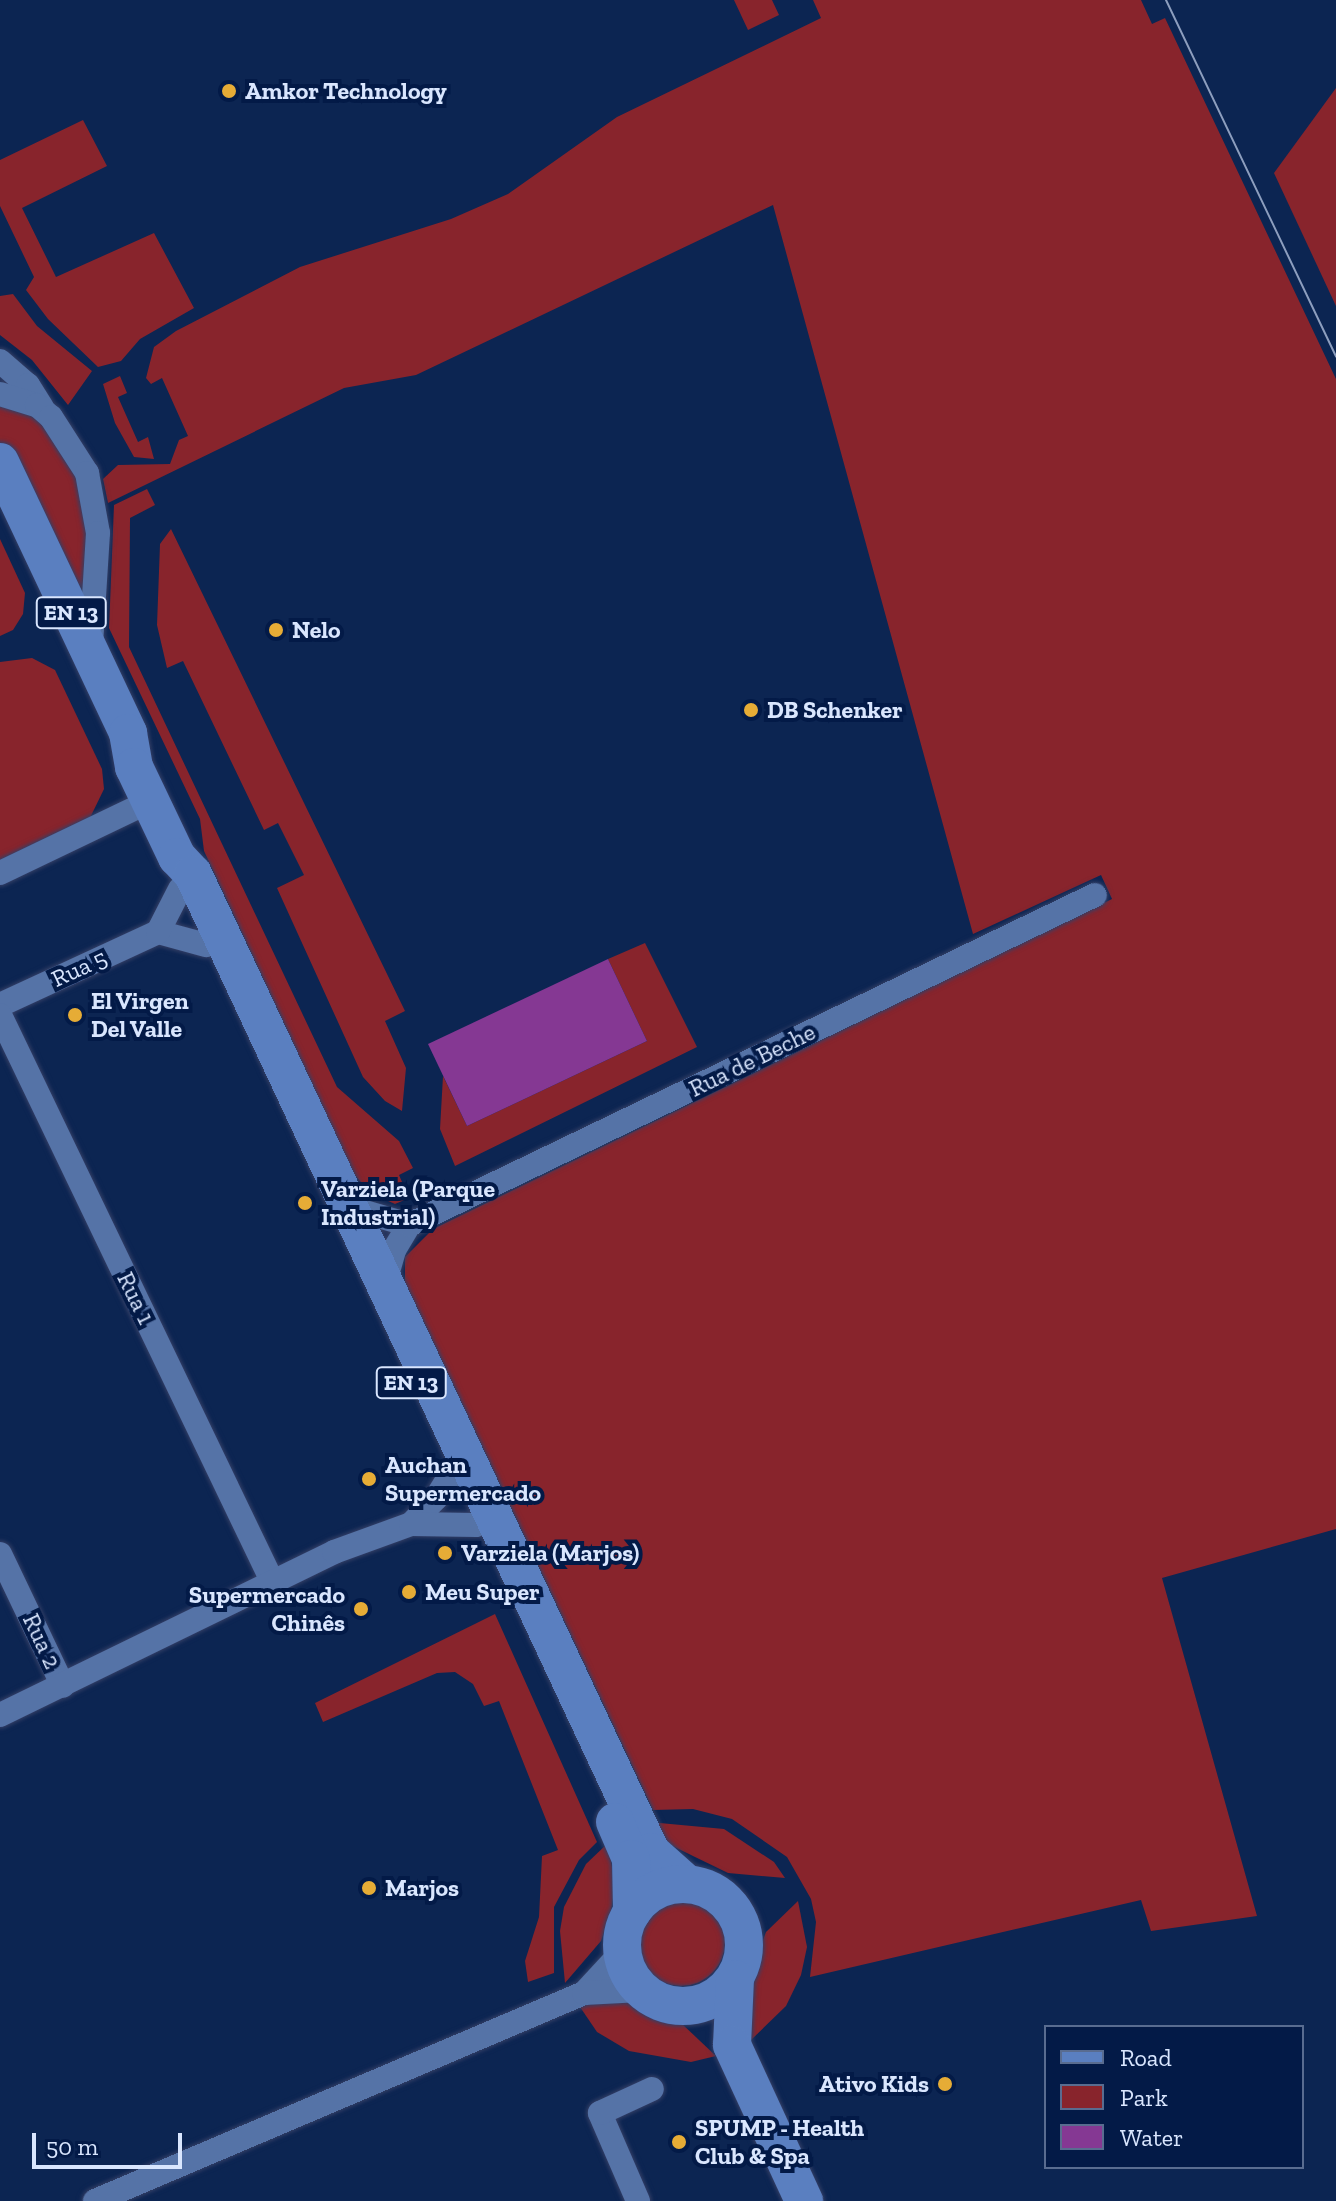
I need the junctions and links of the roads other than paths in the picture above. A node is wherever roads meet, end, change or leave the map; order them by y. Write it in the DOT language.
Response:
graph roads {
  1 [pos="0,361"];
  2 [pos="0,394"];
  3 [pos="46,412"];
  4 [pos="0,462"];
  5 [pos="0,506"];
  6 [pos="91,656"];
  7 [pos="134,767"];
  8 [pos="150,801"];
  9 [pos="0,873"];
  10 [pos="179,873"];
  11 [pos="1095,895"];
  12 [pos="158,932"];
  13 [pos="206,945"];
  14 [pos="0,1005"];
  15 [pos="0,1015"];
  16 [pos="351,1208"];
  17 [pos="409,1225"];
  18 [pos="385,1282"];
  19 [pos="453,1471"];
  20 [pos="411,1524"];
  21 [pos="476,1525"];
  22 [pos="0,1554"];
  23 [pos="272,1581"];
  24 [pos="565,1667"];
  25 [pos="63,1686"];
  26 [pos="0,1715"];
  27 [pos="687,1884"];
  28 [pos="632,1912"];
  29 [pos="622,1952"];
  30 [pos="735,1979"];
  31 [pos="641,1990"];
  32 [pos="584,1993"];
  33 [pos="680,2006"];
  34 [pos="732,2045"];
  35 [pos="652,2089"];
  36 [pos="145,2191"];
  37 [pos="95,2201"];
  38 [pos="638,2201"];
  39 [pos="804,2201"];
  1 -- 3 [label="street"];
  2 -- 3 [label="street"];
  3 -- 6 [label="street"];
  4 -- 6 [label="main road, EN 13"];
  5 -- 7 [label="main road, EN 13"];
  6 -- 7 [label="main road, EN 13"];
  7 -- 8 [label="main road, EN 13"];
  8 -- 9 [label="street"];
  8 -- 10 [label="main road, EN 13"];
  10 -- 12 [label="street"];
  10 -- 13 [label="main road, EN 13"];
  10 -- 16 [label="main road, EN 13"];
  11 -- 17 [label="street, Rua de Beche"];
  12 -- 13 [label="street"];
  12 -- 14 [label="street, Rua 5"];
  13 -- 19 [label="main road, EN 13"];
  15 -- 23 [label="street, Rua 1"];
  16 -- 17 [label="street"];
  16 -- 18 [label="main road, EN 13"];
  17 -- 18 [label="street"];
  18 -- 24 [label="main road, EN 13"];
  19 -- 20 [label="street"];
  19 -- 21 [label="main road, EN 13"];
  20 -- 21 [label="street"];
  20 -- 23 [label="street"];
  21 -- 24 [label="main road"];
  21 -- 28 [label="main road, EN 13"];
  22 -- 25 [label="street, Rua 2"];
  23 -- 25 [label="street"];
  24 -- 27 [label="main road, EN 13"];
  25 -- 26 [label="street"];
  27 -- 28 [label="main road"];
  27 -- 30 [label="main road, EN 13"];
  28 -- 29 [label="main road, EN 13"];
  29 -- 31 [label="main road"];
  29 -- 32 [label="street"];
  30 -- 33 [label="main road"];
  30 -- 34 [label="main road, EN 13"];
  31 -- 32 [label="street"];
  31 -- 33 [label="main road, EN 13"];
  32 -- 36 [label="street"];
  33 -- 34 [label="main road, EN 13"];
  34 -- 39 [label="main road, EN 13"];
  35 -- 38 [label="street"];
  36 -- 37 [label="street"];
}
